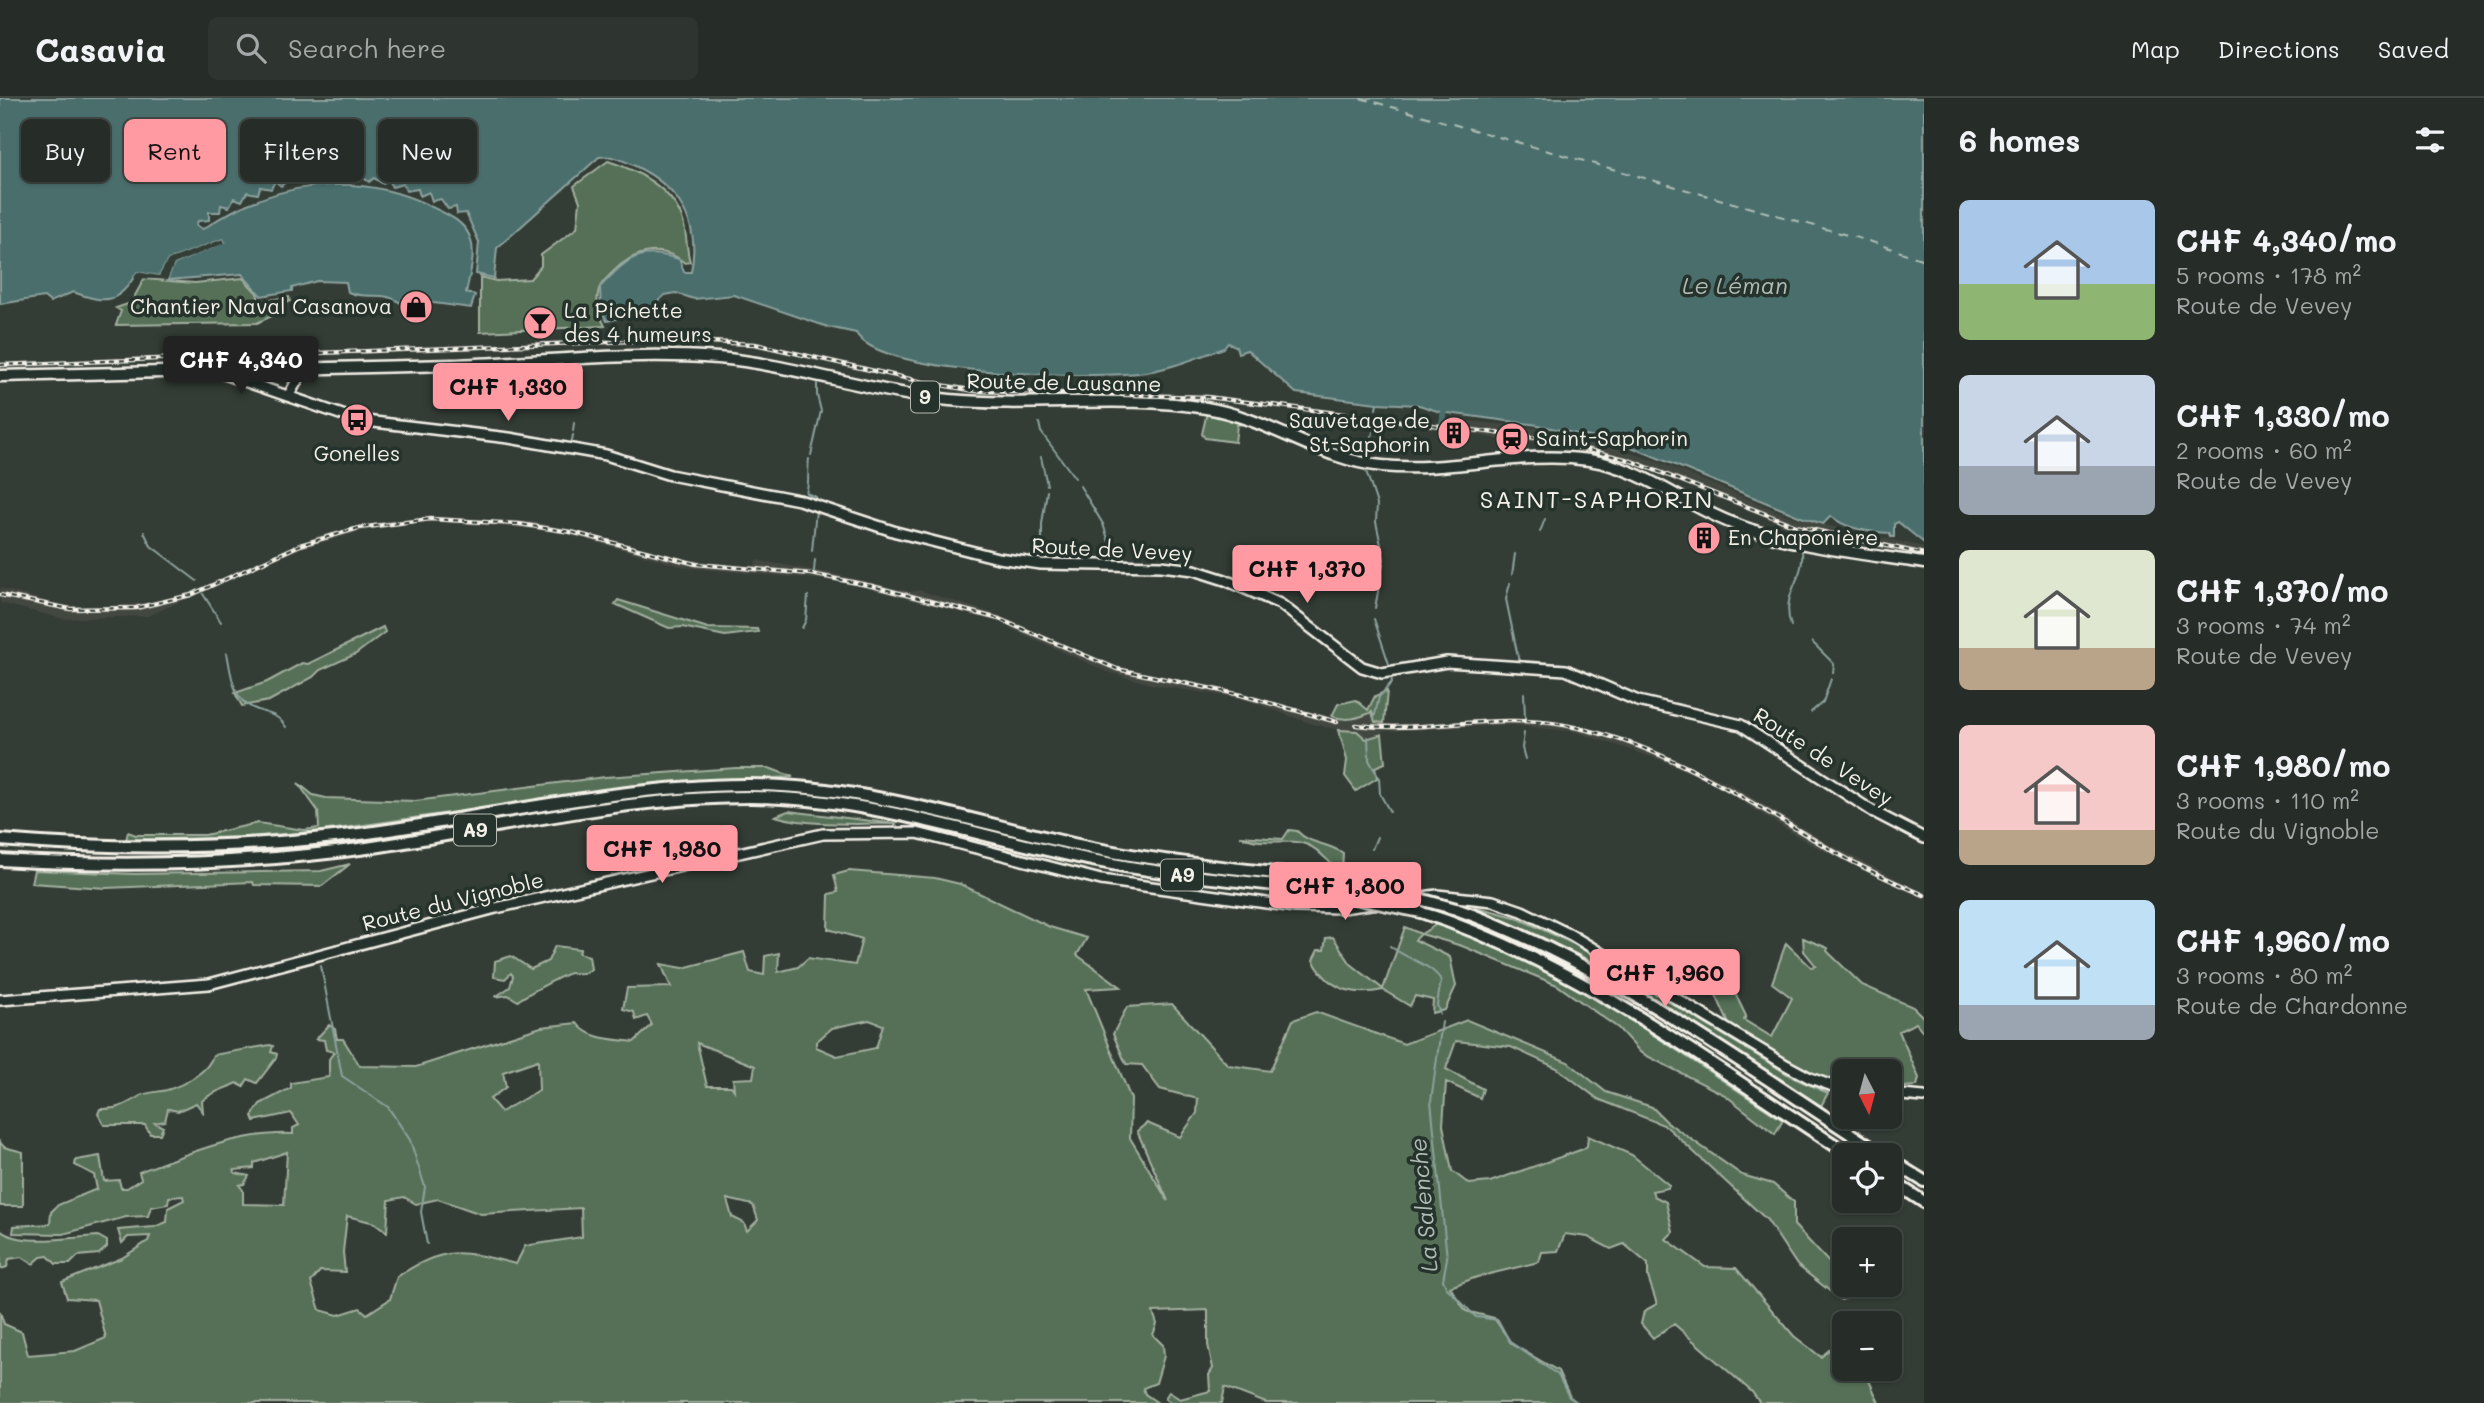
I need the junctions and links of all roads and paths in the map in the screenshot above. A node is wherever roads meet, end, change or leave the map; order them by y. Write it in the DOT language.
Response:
graph roads {
  1 [pos="303,370"];
  2 [pos="269,371"];
  3 [pos="217,372"];
  4 [pos="0,376"];
  5 [pos="276,390"];
  6 [pos="289,395"];
  7 [pos="1924,564"];
  8 [pos="1924,838"];
  9 [pos="0,840"];
  10 [pos="0,860"];
  11 [pos="0,1000"];
  12 [pos="1832,1086"];
  13 [pos="1902,1095"];
  14 [pos="1924,1097"];
  15 [pos="1864,1143"];
  16 [pos="1832,1144"];
  17 [pos="1902,1167"];
  18 [pos="1924,1181"];
  19 [pos="1902,1188"];
  20 [pos="1924,1202"];
  1 -- 2 [label="main road, 9"];
  1 -- 6 [label="street"];
  1 -- 7 [label="main road, Route de Lausanne / 9"];
  2 -- 3 [label="main road, 9"];
  2 -- 5 [label="street"];
  3 -- 4 [label="main road, 9"];
  3 -- 5 [label="street, Route de Vevey"];
  5 -- 6 [label="street, Route de Vevey"];
  6 -- 8 [label="street, Route de Vevey"];
  9 -- 15 [label="highway, A9, bridge"];
  10 -- 16 [label="highway, A9, bridge"];
  11 -- 12 [label="street, Route du Vignoble"];
  13 -- 14 [label="street"];
  17 -- 18 [label="highway"];
  19 -- 20 [label="highway"];
}
